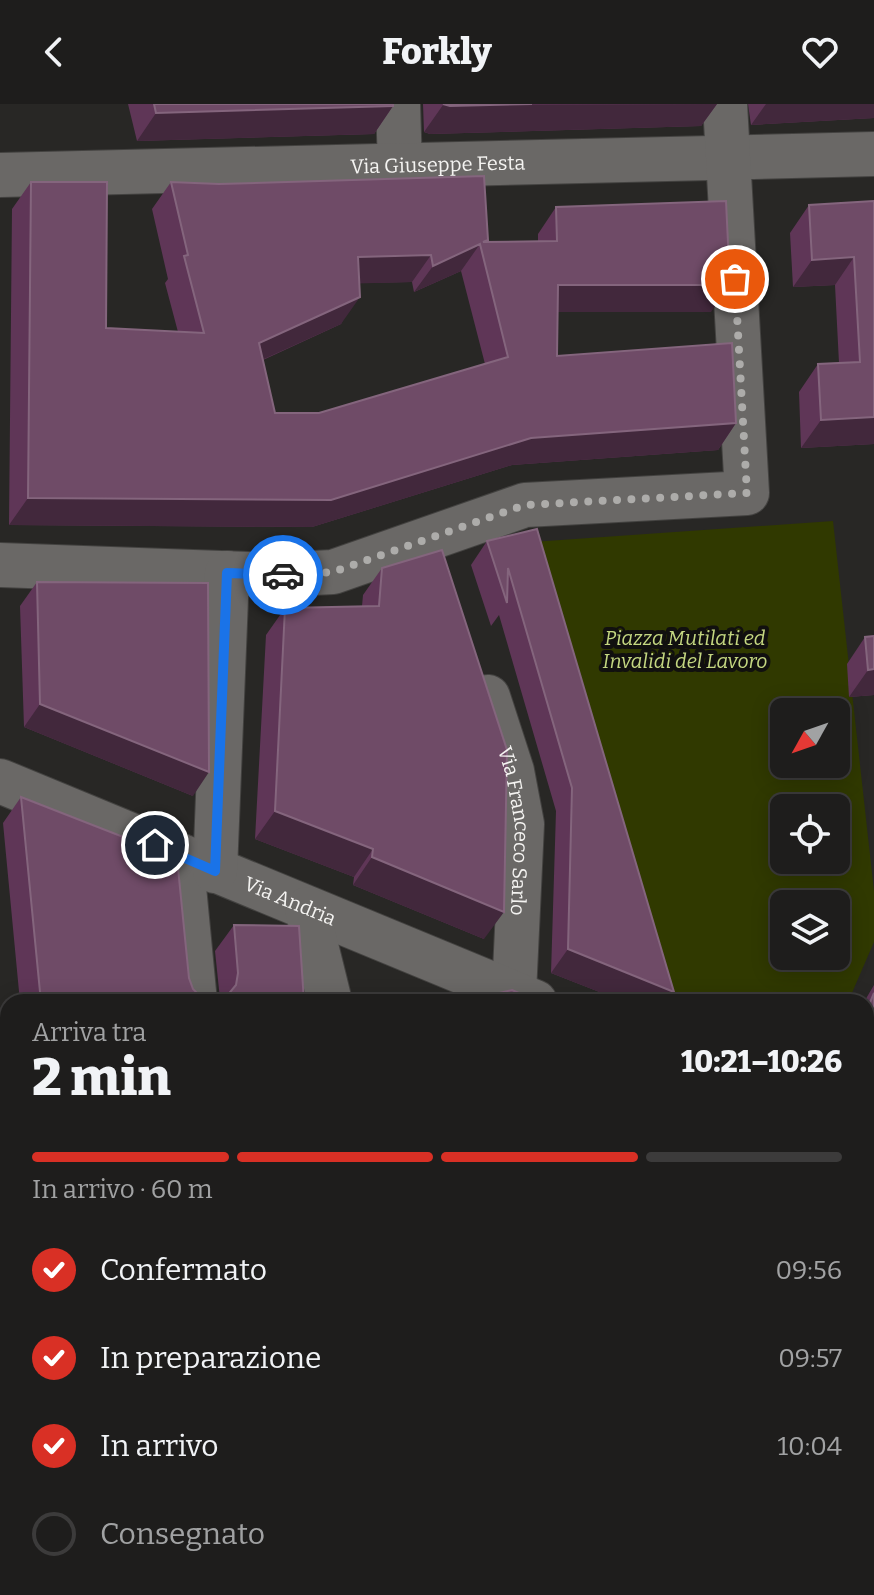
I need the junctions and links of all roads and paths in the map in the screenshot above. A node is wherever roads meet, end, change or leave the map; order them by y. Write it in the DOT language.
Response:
graph roads {
  1 [pos="398,104"];
  2 [pos="725,104"];
  3 [pos="874,154"];
  4 [pos="729,157"];
  5 [pos="400,166"];
  6 [pos="0,175"];
  7 [pos="435,535"];
  8 [pos="0,565"];
  9 [pos="227,573"];
  10 [pos="449,579"];
  11 [pos="474,653"];
  12 [pos="0,781"];
  13 [pos="198,864"];
  14 [pos="307,909"];
  15 [pos="195,994"];
  16 [pos="328,994"];
  17 [pos="515,994"];
  18 [pos="525,994"];
  1 -- 5 [label="street"];
  2 -- 4 [label="street"];
  3 -- 4 [label="street, Via Giuseppe Festa"];
  4 -- 5 [label="street, Via Giuseppe Festa"];
  4 -- 7 [label="street"];
  5 -- 6 [label="street, Via Giuseppe Festa"];
  7 -- 9 [label="street"];
  7 -- 10 [label="street"];
  8 -- 9 [label="street"];
  9 -- 13 [label="street"];
  11 -- 18 [label="street, Via Franceco Sarlo"];
  12 -- 13 [label="street, Via Andria"];
  13 -- 14 [label="street, Via Andria"];
  13 -- 15 [label="street"];
  14 -- 16 [label="street"];
  14 -- 17 [label="street, Via Andria"];
}
